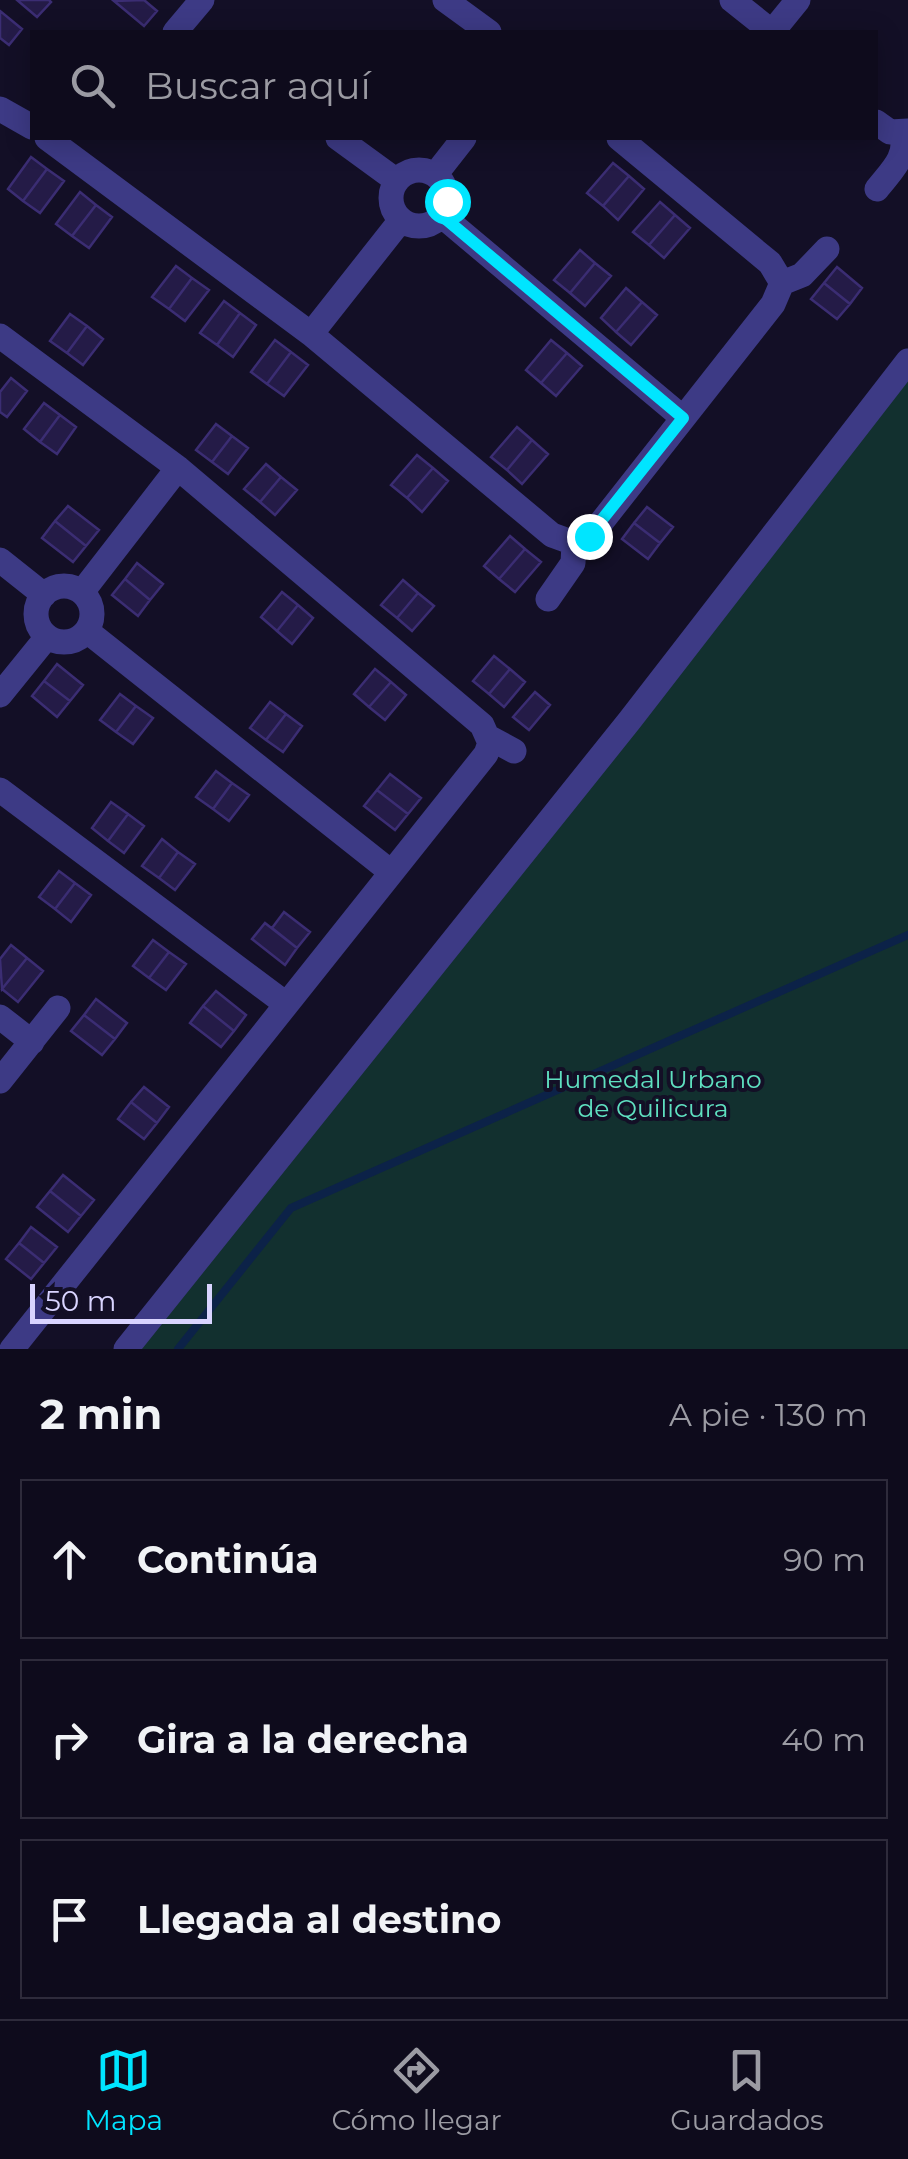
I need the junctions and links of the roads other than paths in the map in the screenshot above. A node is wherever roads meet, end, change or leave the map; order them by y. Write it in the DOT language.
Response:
graph roads {
  1 [pos="202,0"];
  2 [pos="445,0"];
  3 [pos="732,0"];
  4 [pos="798,0"];
  5 [pos="184,29"];
  6 [pos="486,30"];
  7 [pos="770,30"];
  8 [pos="774,30"];
  9 [pos="0,110"];
  10 [pos="878,123"];
  11 [pos="30,126"];
  12 [pos="905,132"];
  13 [pos="54,140"];
  14 [pos="341,140"];
  15 [pos="462,140"];
  16 [pos="622,140"];
  17 [pos="80,147"];
  18 [pos="434,175"];
  19 [pos="396,181"];
  20 [pos="877,189"];
  21 [pos="441,215"];
  22 [pos="401,220"];
  23 [pos="827,249"];
  24 [pos="782,283"];
  25 [pos="311,334"];
  26 [pos="0,336"];
  27 [pos="908,361"];
  28 [pos="683,418"];
  29 [pos="178,468"];
  30 [pos="574,543"];
  31 [pos="0,560"];
  32 [pos="82,592"];
  33 [pos="44,594"];
  34 [pos="548,599"];
  35 [pos="87,630"];
  36 [pos="47,637"];
  37 [pos="0,694"];
  38 [pos="490,738"];
  39 [pos="514,752"];
  40 [pos="0,790"];
  41 [pos="391,872"];
  42 [pos="286,1004"];
  43 [pos="58,1008"];
  44 [pos="0,1017"];
  45 [pos="32,1042"];
  46 [pos="0,1081"];
  47 [pos="12,1349"];
  48 [pos="126,1349"];
  1 -- 5 [label="street"];
  2 -- 6 [label="street"];
  3 -- 7 [label="street"];
  4 -- 8 [label="street"];
  9 -- 11 [label="street"];
  10 -- 12 [label="street"];
  12 -- 20 [label="street"];
  13 -- 17 [label="street"];
  14 -- 19 [label="street"];
  15 -- 18 [label="street"];
  16 -- 24 [label="street"];
  17 -- 25 [label="street"];
  18 -- 19 [label="street"];
  18 -- 21 [label="street"];
  19 -- 22 [label="street"];
  21 -- 22 [label="street"];
  21 -- 28 [label="street"];
  22 -- 25 [label="street"];
  23 -- 24 [label="street"];
  24 -- 28 [label="street"];
  25 -- 30 [label="street"];
  26 -- 29 [label="street"];
  27 -- 48 [label="street"];
  28 -- 30 [label="street"];
  29 -- 32 [label="street"];
  29 -- 38 [label="street"];
  30 -- 34 [label="street"];
  31 -- 33 [label="street"];
  32 -- 33 [label="street"];
  32 -- 35 [label="street"];
  33 -- 36 [label="street"];
  35 -- 36 [label="street"];
  35 -- 41 [label="street"];
  36 -- 37 [label="street"];
  38 -- 39 [label="street"];
  38 -- 41 [label="street"];
  40 -- 42 [label="street"];
  41 -- 42 [label="street"];
  42 -- 47 [label="street"];
  43 -- 45 [label="street"];
  44 -- 45 [label="street"];
  45 -- 46 [label="street"];
}
